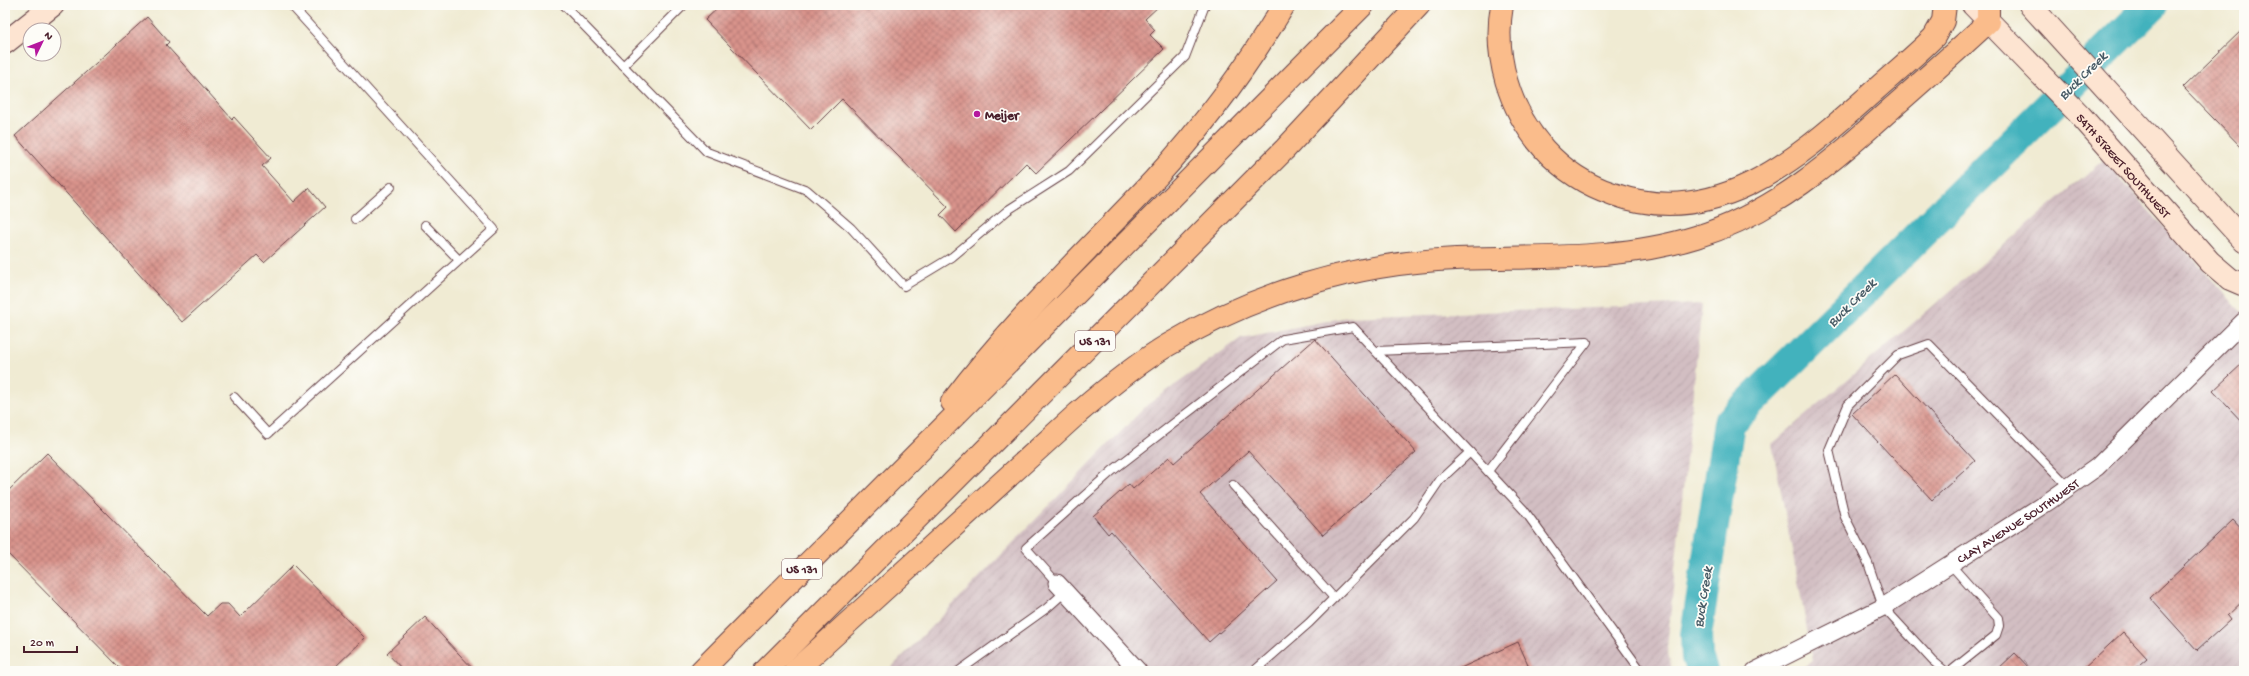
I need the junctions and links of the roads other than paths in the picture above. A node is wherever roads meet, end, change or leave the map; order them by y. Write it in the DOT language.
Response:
graph roads {
  1 [pos="53,5"];
  2 [pos="291,5"];
  3 [pos="564,5"];
  4 [pos="684,5"];
  5 [pos="1205,5"];
  6 [pos="1284,5"];
  7 [pos="1363,5"];
  8 [pos="1419,5"];
  9 [pos="1502,5"];
  10 [pos="1945,5"];
  11 [pos="1973,5"];
  12 [pos="2030,5"];
  13 [pos="1988,13"];
  14 [pos="5,43"];
  15 [pos="623,66"];
  16 [pos="391,187"];
  17 [pos="355,219"];
  18 [pos="425,225"];
  19 [pos="2244,241"];
  20 [pos="459,260"];
  21 [pos="2244,285"];
  22 [pos="2244,321"];
  23 [pos="1376,351"];
  24 [pos="234,397"];
  25 [pos="1470,452"];
  26 [pos="903,467"];
  27 [pos="1488,472"];
  28 [pos="1234,485"];
  29 [pos="2069,487"];
  30 [pos="1950,564"];
  31 [pos="1061,587"];
  32 [pos="1334,598"];
  33 [pos="1883,607"];
  34 [pos="701,671"];
  35 [pos="765,671"];
  36 [pos="795,671"];
  37 [pos="959,671"];
  38 [pos="1138,671"];
  39 [pos="1254,671"];
  40 [pos="1640,671"];
  41 [pos="1755,671"];
  42 [pos="1945,671"];
  43 [pos="1951,671"];
  1 -- 14 [label="main road"];
  2 -- 20 [label="lane"];
  3 -- 15 [label="lane"];
  4 -- 15 [label="lane"];
  5 -- 15 [label="lane"];
  6 -- 26 [label="highway"];
  7 -- 26 [label="highway, US 131"];
  8 -- 35 [label="highway, US 131"];
  9 -- 10 [label="highway"];
  11 -- 13 [label="main road, 54TH STREET SOUTHWEST"];
  12 -- 19 [label="main road"];
  13 -- 21 [label="main road, 54TH STREET SOUTHWEST"];
  13 -- 36 [label="highway"];
  16 -- 17 [label="lane"];
  18 -- 20 [label="lane"];
  20 -- 24 [label="lane"];
  22 -- 29 [label="street, CLAY AVENUE SOUTHWEST"];
  23 -- 25 [label="lane"];
  23 -- 27 [label="lane"];
  23 -- 31 [label="lane"];
  25 -- 27 [label="lane"];
  25 -- 32 [label="lane"];
  26 -- 34 [label="highway, US 131"];
  27 -- 40 [label="lane"];
  28 -- 32 [label="lane"];
  29 -- 30 [label="street, CLAY AVENUE SOUTHWEST"];
  29 -- 33 [label="lane"];
  30 -- 33 [label="street, CLAY AVENUE SOUTHWEST"];
  30 -- 43 [label="lane"];
  31 -- 37 [label="lane"];
  31 -- 38 [label="street"];
  32 -- 39 [label="lane"];
  33 -- 41 [label="street, CLAY AVENUE SOUTHWEST"];
  33 -- 42 [label="lane"];
}
